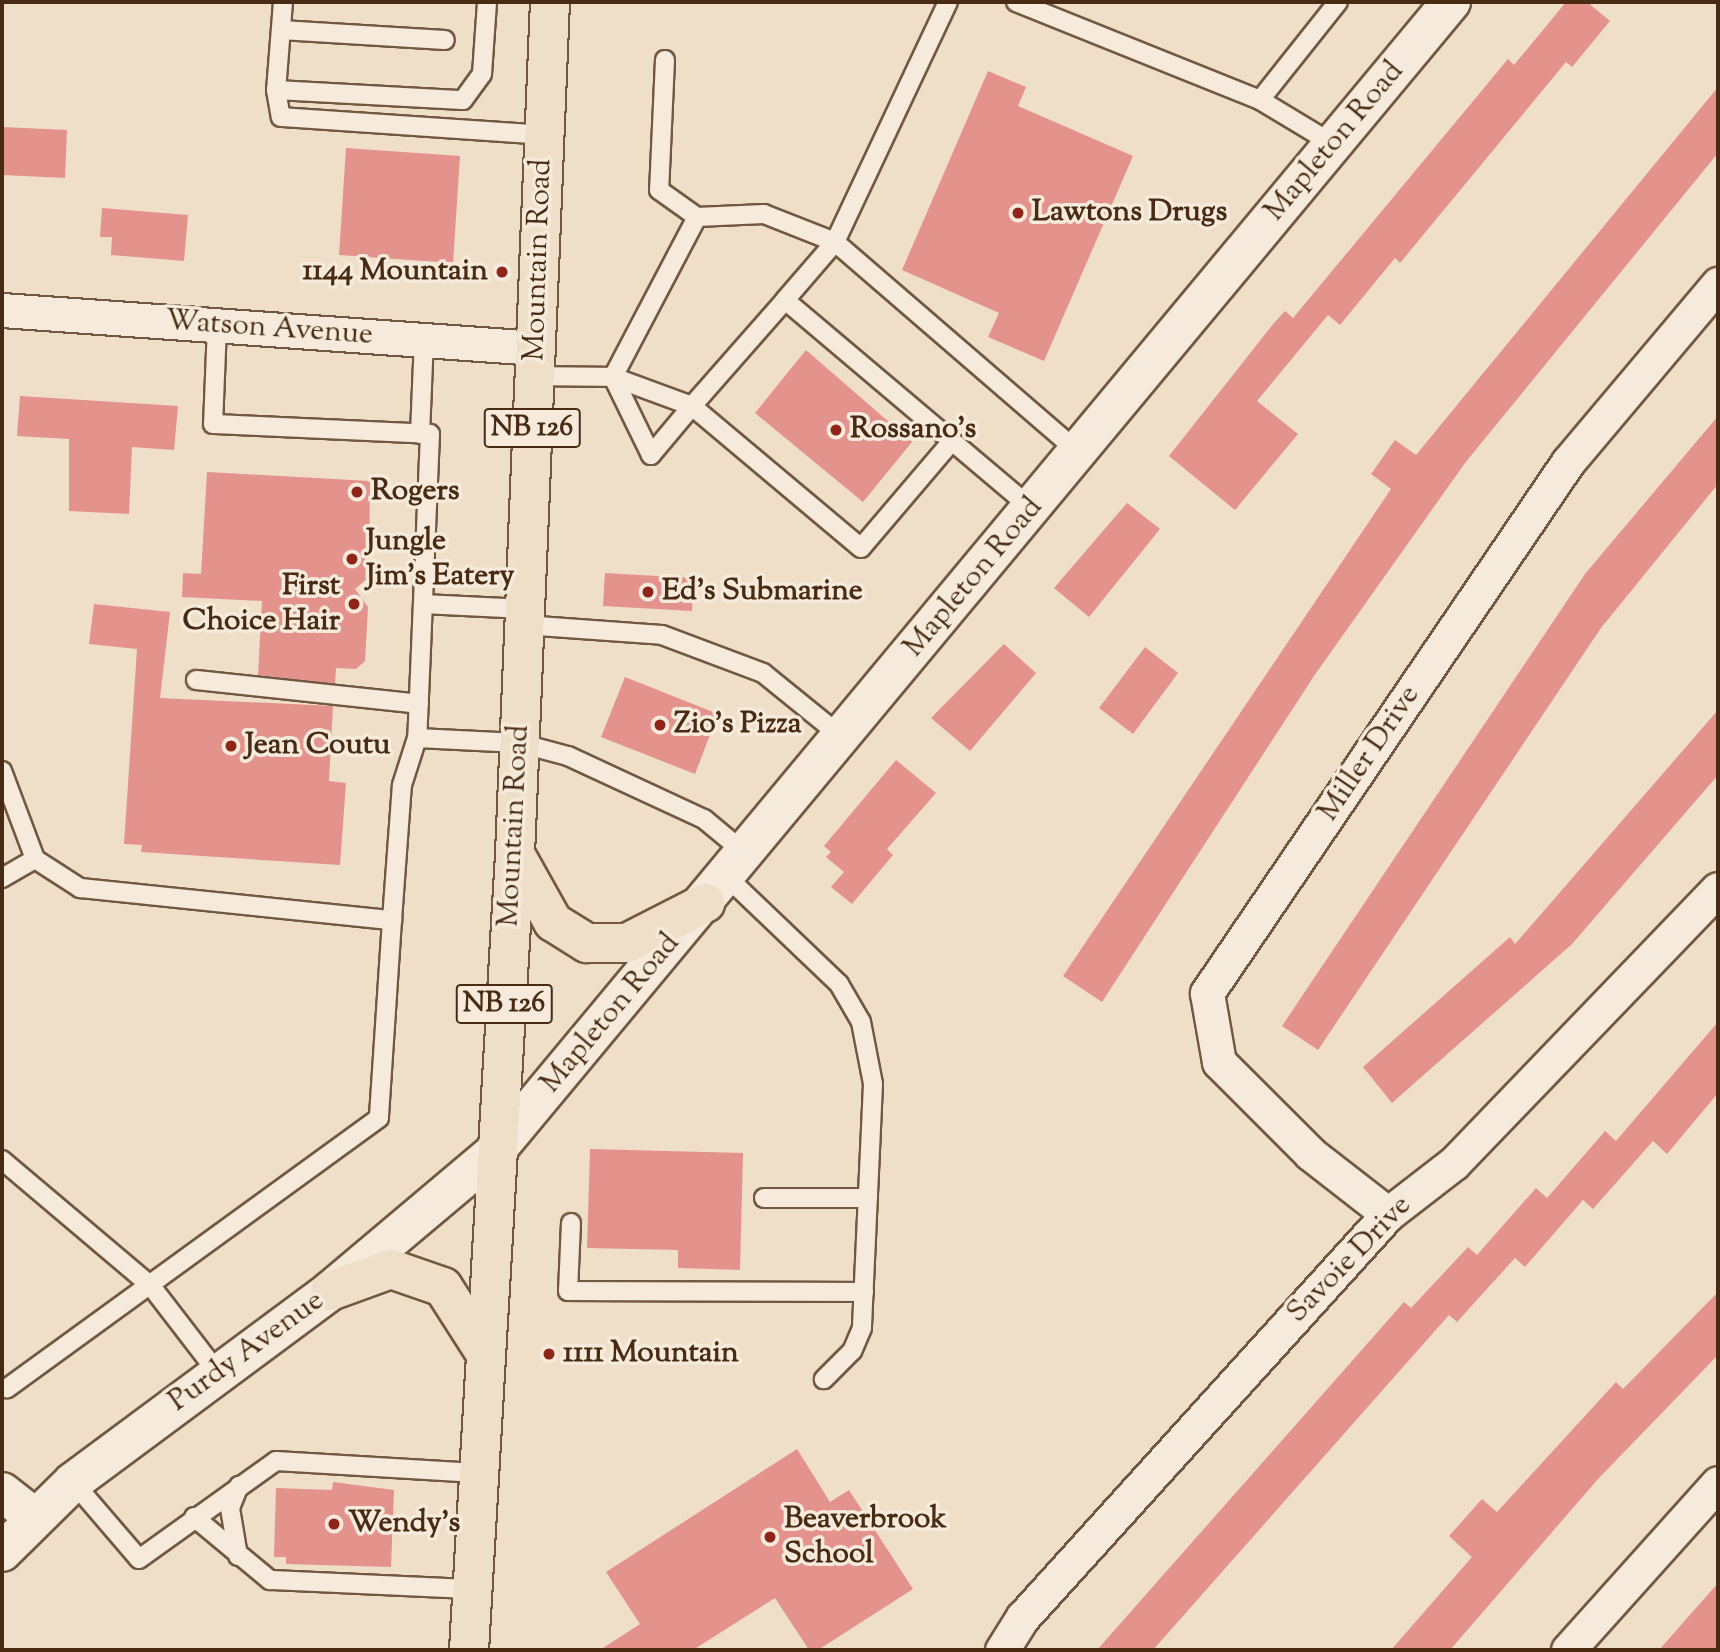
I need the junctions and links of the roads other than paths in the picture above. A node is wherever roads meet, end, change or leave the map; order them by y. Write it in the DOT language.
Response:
graph roads {
  1 [pos="283,2"];
  2 [pos="487,2"];
  3 [pos="550,2"];
  4 [pos="948,2"];
  5 [pos="1016,2"];
  6 [pos="1338,2"];
  7 [pos="1451,2"];
  8 [pos="281,30"];
  9 [pos="445,40"];
  10 [pos="665,60"];
  11 [pos="276,90"];
  12 [pos="1260,100"];
  13 [pos="544,135"];
  14 [pos="1333,144"];
  15 [pos="697,217"];
  16 [pos="835,242"];
  17 [pos="1718,284"];
  18 [pos="785,300"];
  19 [pos="2,310"];
  20 [pos="217,326"];
  21 [pos="424,340"];
  22 [pos="535,362"];
  23 [pos="613,377"];
  24 [pos="692,406"];
  25 [pos="420,434"];
  26 [pos="951,441"];
  27 [pos="1078,453"];
  28 [pos="1032,509"];
  29 [pos="423,604"];
  30 [pos="524,617"];
  31 [pos="195,680"];
  32 [pos="419,704"];
  33 [pos="842,737"];
  34 [pos="417,738"];
  35 [pos="519,743"];
  36 [pos="2,771"];
  37 [pos="515,854"];
  38 [pos="35,859"];
  39 [pos="2,878"];
  40 [pos="726,878"];
  41 [pos="1718,889"];
  42 [pos="392,920"];
  43 [pos="494,1153"];
  44 [pos="2,1160"];
  45 [pos="764,1198"];
  46 [pos="868,1198"];
  47 [pos="1388,1214"];
  48 [pos="571,1223"];
  49 [pos="151,1286"];
  50 [pos="330,1291"];
  51 [pos="864,1292"];
  52 [pos="484,1351"];
  53 [pos="218,1373"];
  54 [pos="824,1379"];
  55 [pos="7,1388"];
  56 [pos="477,1473"];
  57 [pos="243,1480"];
  58 [pos="73,1482"];
  59 [pos="1718,1483"];
  60 [pos="2,1492"];
  61 [pos="33,1516"];
  62 [pos="194,1517"];
  63 [pos="2,1552"];
  64 [pos="240,1559"];
  65 [pos="471,1589"];
  66 [pos="467,1647"];
  67 [pos="1002,1650"];
  68 [pos="1568,1650"];
  1 -- 8 [label="lane"];
  2 -- 11 [label="lane"];
  3 -- 13 [label="main road, Mountain Road / NB 126"];
  4 -- 16 [label="lane"];
  5 -- 12 [label="lane"];
  6 -- 12 [label="lane"];
  7 -- 14 [label="main road, Mapleton Road"];
  8 -- 9 [label="lane"];
  8 -- 11 [label="lane"];
  10 -- 15 [label="lane"];
  11 -- 13 [label="lane"];
  12 -- 14 [label="lane"];
  13 -- 22 [label="main road, Mountain Road / NB 126"];
  14 -- 27 [label="main road, Mapleton Road"];
  15 -- 16 [label="lane"];
  15 -- 23 [label="lane"];
  16 -- 18 [label="lane"];
  16 -- 27 [label="lane"];
  17 -- 47 [label="street, Miller Drive"];
  18 -- 24 [label="lane"];
  18 -- 26 [label="lane"];
  19 -- 20 [label="street, Watson Avenue"];
  20 -- 21 [label="street, Watson Avenue"];
  20 -- 25 [label="lane"];
  21 -- 22 [label="street, Watson Avenue"];
  21 -- 25 [label="lane"];
  22 -- 23 [label="lane"];
  22 -- 30 [label="main road, Mountain Road / NB 126"];
  23 -- 24 [label="lane"];
  23 -- 24 [label="lane"];
  24 -- 26 [label="lane"];
  25 -- 29 [label="lane"];
  26 -- 28 [label="lane"];
  27 -- 28 [label="main road, Mapleton Road"];
  28 -- 33 [label="main road, Mapleton Road"];
  29 -- 30 [label="lane"];
  29 -- 32 [label="lane"];
  30 -- 33 [label="lane"];
  30 -- 35 [label="main road, Mountain Road / NB 126"];
  31 -- 32 [label="lane"];
  32 -- 34 [label="lane"];
  33 -- 40 [label="main road, Mapleton Road"];
  34 -- 35 [label="lane"];
  34 -- 42 [label="lane"];
  35 -- 37 [label="main road, Mountain Road / NB 126"];
  35 -- 40 [label="lane"];
  36 -- 38 [label="lane"];
  37 -- 40 [label="main road"];
  37 -- 43 [label="main road, Mountain Road / NB 126"];
  38 -- 39 [label="lane"];
  38 -- 42 [label="lane"];
  40 -- 43 [label="main road, Mapleton Road"];
  40 -- 46 [label="lane"];
  41 -- 47 [label="street, Savoie Drive"];
  42 -- 49 [label="lane"];
  43 -- 50 [label="main road, Purdy Avenue"];
  43 -- 52 [label="main road, Mountain Road / NB 126"];
  44 -- 49 [label="lane"];
  45 -- 46 [label="lane"];
  46 -- 51 [label="lane"];
  47 -- 67 [label="street, Savoie Drive"];
  48 -- 51 [label="lane"];
  49 -- 53 [label="lane"];
  49 -- 55 [label="lane"];
  50 -- 52 [label="main road"];
  50 -- 53 [label="main road, Purdy Avenue"];
  51 -- 54 [label="lane"];
  52 -- 56 [label="main road, Mountain Road / NB 126"];
  53 -- 58 [label="main road, Purdy Avenue"];
  56 -- 57 [label="lane"];
  56 -- 65 [label="main road, Mountain Road / NB 126"];
  57 -- 62 [label="lane"];
  57 -- 64 [label="lane"];
  58 -- 61 [label="main road, Purdy Avenue"];
  58 -- 62 [label="lane"];
  59 -- 68 [label="street"];
  60 -- 61 [label="main road"];
  61 -- 63 [label="main road, Purdy Avenue"];
  62 -- 64 [label="lane"];
  64 -- 65 [label="lane"];
  65 -- 66 [label="main road, Mountain Road / NB 126"];
}
